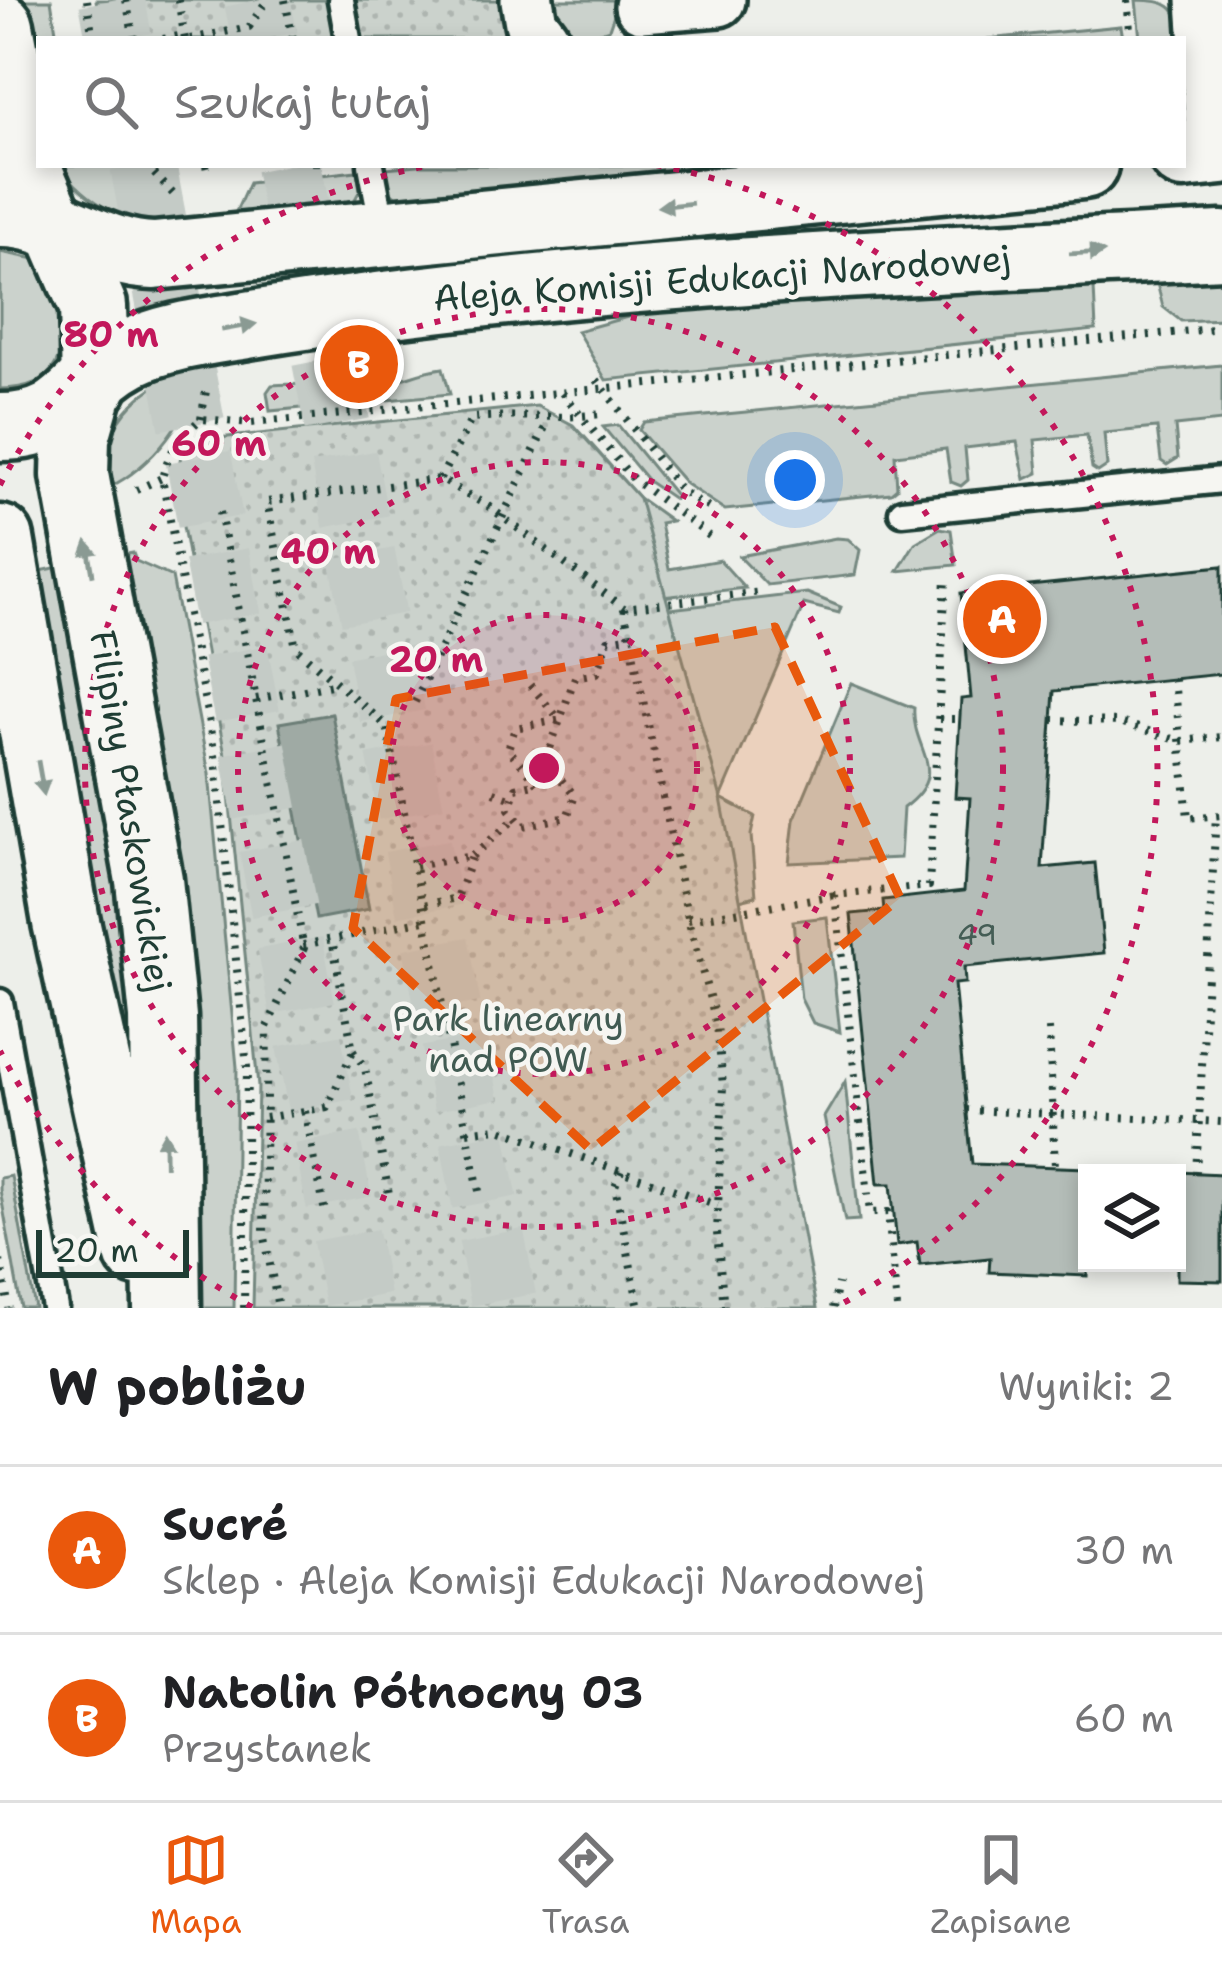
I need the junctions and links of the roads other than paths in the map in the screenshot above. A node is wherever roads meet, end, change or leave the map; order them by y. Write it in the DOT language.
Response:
graph roads {
  1 [pos="341,0"];
  2 [pos="527,0"];
  3 [pos="718,0"];
  4 [pos="1203,0"];
  5 [pos="635,15"];
  6 [pos="0,26"];
  7 [pos="347,36"];
  8 [pos="541,36"];
  9 [pos="1206,153"];
  10 [pos="372,168"];
  11 [pos="1053,168"];
  12 [pos="36,220"];
  13 [pos="384,233"];
  14 [pos="1222,245"];
  15 [pos="92,387"];
  16 [pos="0,427"];
  17 [pos="1222,480"];
  18 [pos="902,512"];
  19 [pos="0,539"];
  20 [pos="0,1002"];
  21 [pos="55,1308"];
  22 [pos="151,1308"];
  23 [pos="167,1308"];
  1 -- 7 [label="lane"];
  2 -- 8 [label="street"];
  3 -- 5 [label="street"];
  4 -- 9 [label="street"];
  6 -- 12 [label="main road"];
  10 -- 13 [label="lane"];
  11 -- 13 [label="main road, Aleja Komisji Edukacji Narodowej, one-way"];
  12 -- 13 [label="main road, Aleja Komisji Edukacji Narodowej"];
  12 -- 15 [label="main road, Filipiny Płaskowickiej"];
  15 -- 14 [label="main road, Aleja Komisji Edukacji Narodowej, one-way"];
  15 -- 16 [label="main road, Aleja Komisji Edukacji Narodowej"];
  23 -- 15 [label="main road, Filipiny Płaskowickiej, one-way"];
  17 -- 18 [label="lane"];
  19 -- 22 [label="main road, one-way"];
  20 -- 21 [label="lane"];
}
